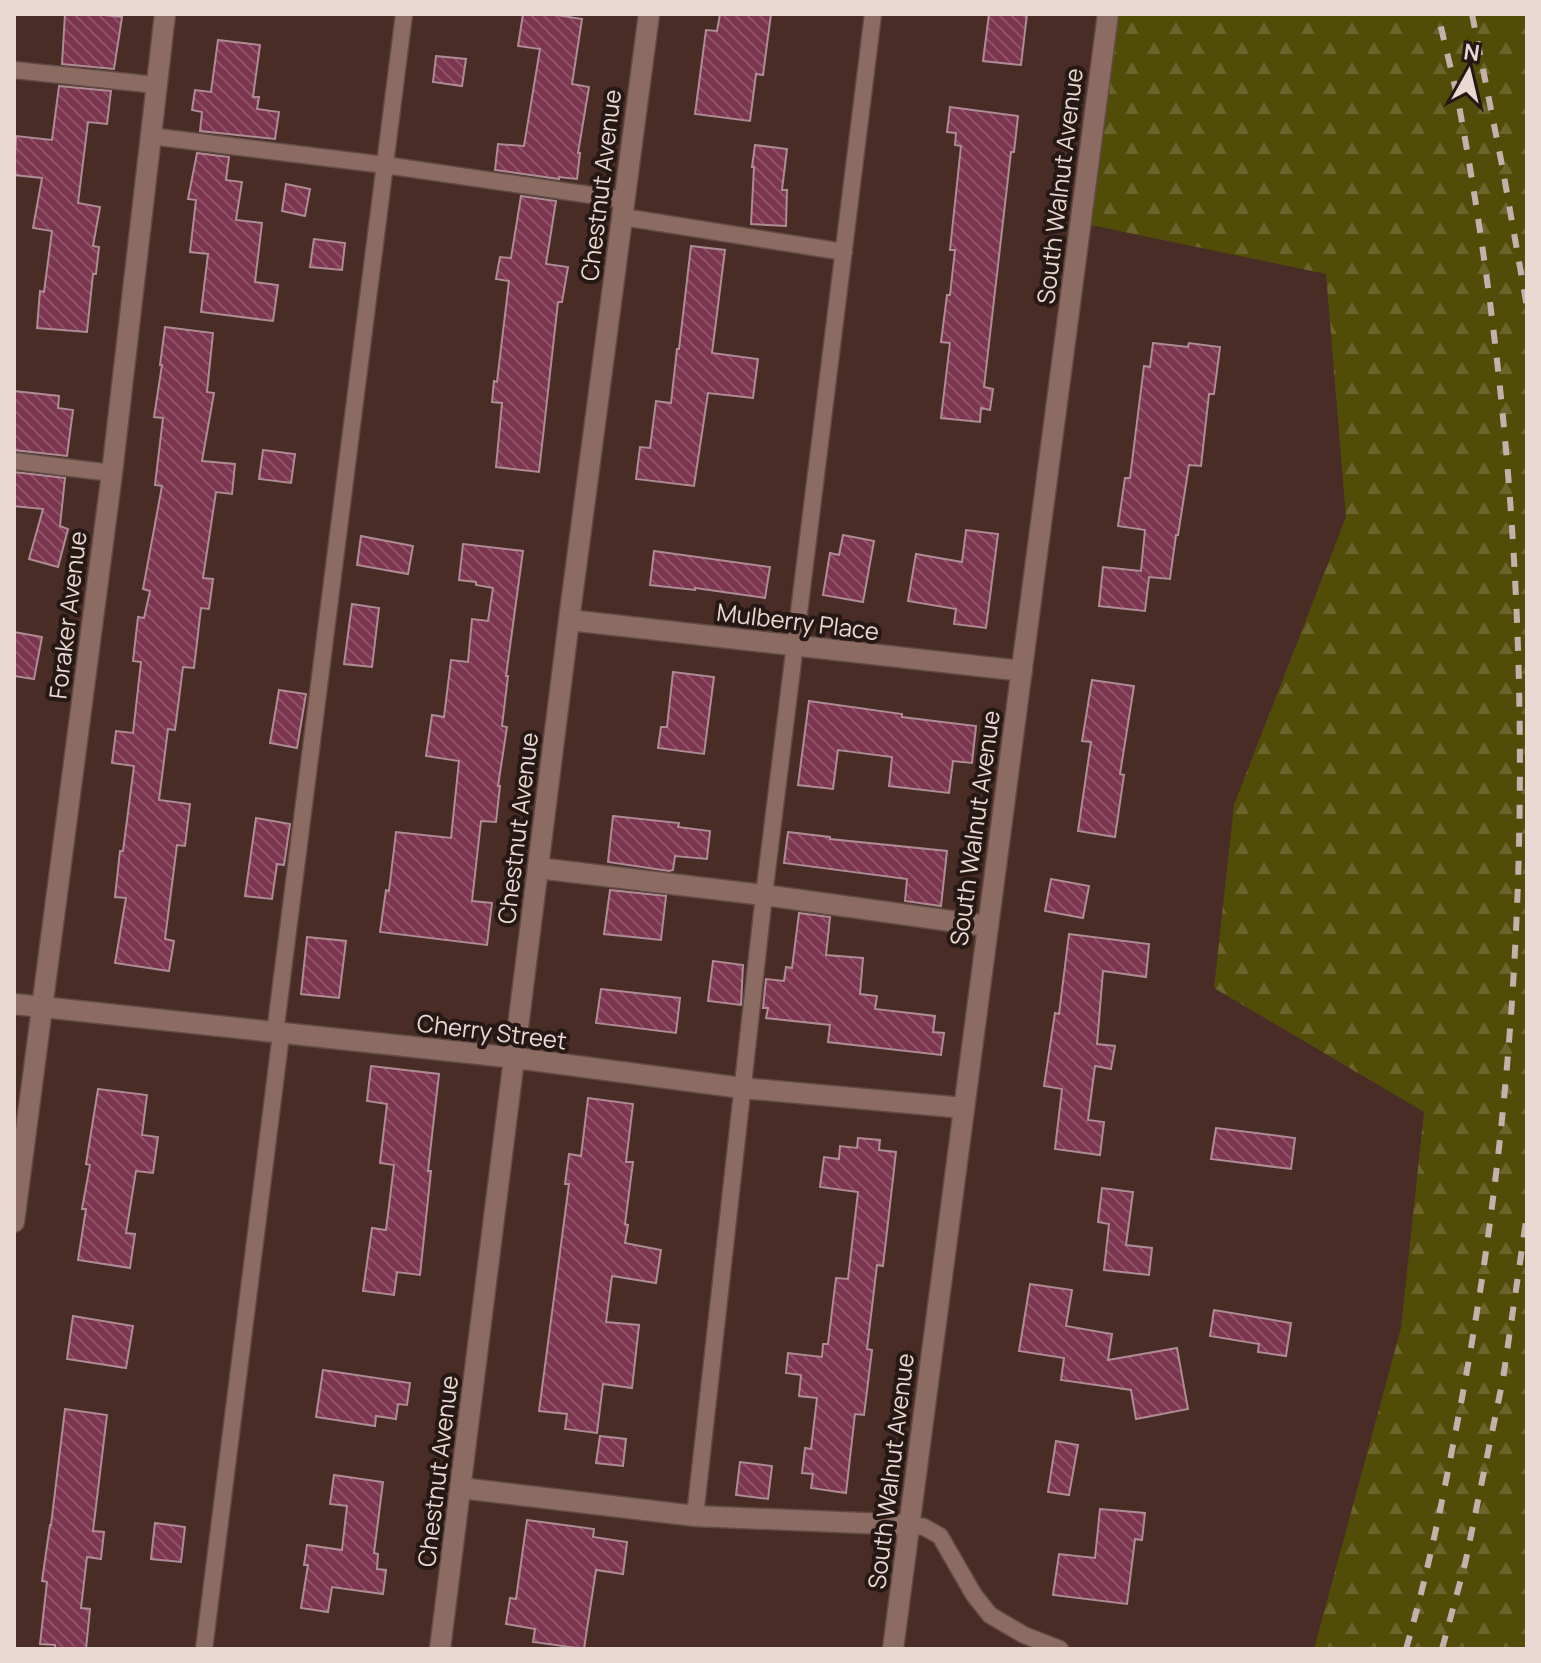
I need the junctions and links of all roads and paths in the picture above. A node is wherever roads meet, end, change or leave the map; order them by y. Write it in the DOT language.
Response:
graph roads {
  1 [pos="165,14"];
  2 [pos="404,14"];
  3 [pos="649,14"];
  4 [pos="873,14"];
  5 [pos="1108,14"];
  6 [pos="14,70"];
  7 [pos="156,85"];
  8 [pos="150,136"];
  9 [pos="385,165"];
  10 [pos="624,208"];
  11 [pos="844,252"];
  12 [pos="14,461"];
  13 [pos="112,473"];
  14 [pos="569,620"];
  15 [pos="795,647"];
  16 [pos="1022,671"];
  17 [pos="538,868"];
  18 [pos="764,895"];
  19 [pos="987,926"];
  20 [pos="14,1004"];
  21 [pos="42,1007"];
  22 [pos="278,1033"];
  23 [pos="516,1058"];
  24 [pos="742,1088"];
  25 [pos="964,1108"];
  26 [pos="14,1222"];
  27 [pos="461,1488"];
  28 [pos="695,1516"];
  29 [pos="909,1525"];
  30 [pos="204,1649"];
  31 [pos="440,1649"];
  32 [pos="893,1649"];
  33 [pos="1060,1649"];
  1 -- 7 [label="street, Foraker Avenue"];
  2 -- 9 [label="lane"];
  3 -- 10 [label="street, Chestnut Avenue"];
  4 -- 11 [label="lane"];
  5 -- 16 [label="street, South Walnut Avenue"];
  6 -- 7 [label="lane"];
  7 -- 8 [label="street, Foraker Avenue"];
  8 -- 9 [label="lane"];
  8 -- 13 [label="street, Foraker Avenue"];
  9 -- 10 [label="lane"];
  9 -- 22 [label="lane"];
  10 -- 11 [label="lane"];
  10 -- 14 [label="street, Chestnut Avenue"];
  11 -- 15 [label="lane"];
  12 -- 13 [label="lane"];
  13 -- 21 [label="street, Foraker Avenue"];
  14 -- 15 [label="street, Mulberry Place"];
  14 -- 17 [label="street, Chestnut Avenue"];
  15 -- 16 [label="street, Mulberry Place"];
  15 -- 18 [label="lane"];
  16 -- 19 [label="street, South Walnut Avenue"];
  17 -- 18 [label="street"];
  17 -- 23 [label="street, Chestnut Avenue"];
  18 -- 19 [label="street"];
  18 -- 24 [label="lane"];
  19 -- 25 [label="street, South Walnut Avenue"];
  20 -- 21 [label="street, Cherry Street"];
  21 -- 22 [label="street, Cherry Street"];
  21 -- 26 [label="street, Foraker Avenue"];
  22 -- 23 [label="street, Cherry Street"];
  22 -- 30 [label="lane"];
  23 -- 24 [label="street, Cherry Street"];
  23 -- 27 [label="street, Chestnut Avenue"];
  24 -- 25 [label="street, Cherry Street"];
  24 -- 28 [label="lane"];
  25 -- 29 [label="street, South Walnut Avenue"];
  27 -- 28 [label="street"];
  27 -- 31 [label="street, Chestnut Avenue"];
  28 -- 29 [label="street"];
  29 -- 32 [label="street, South Walnut Avenue"];
  29 -- 33 [label="lane"];
}
